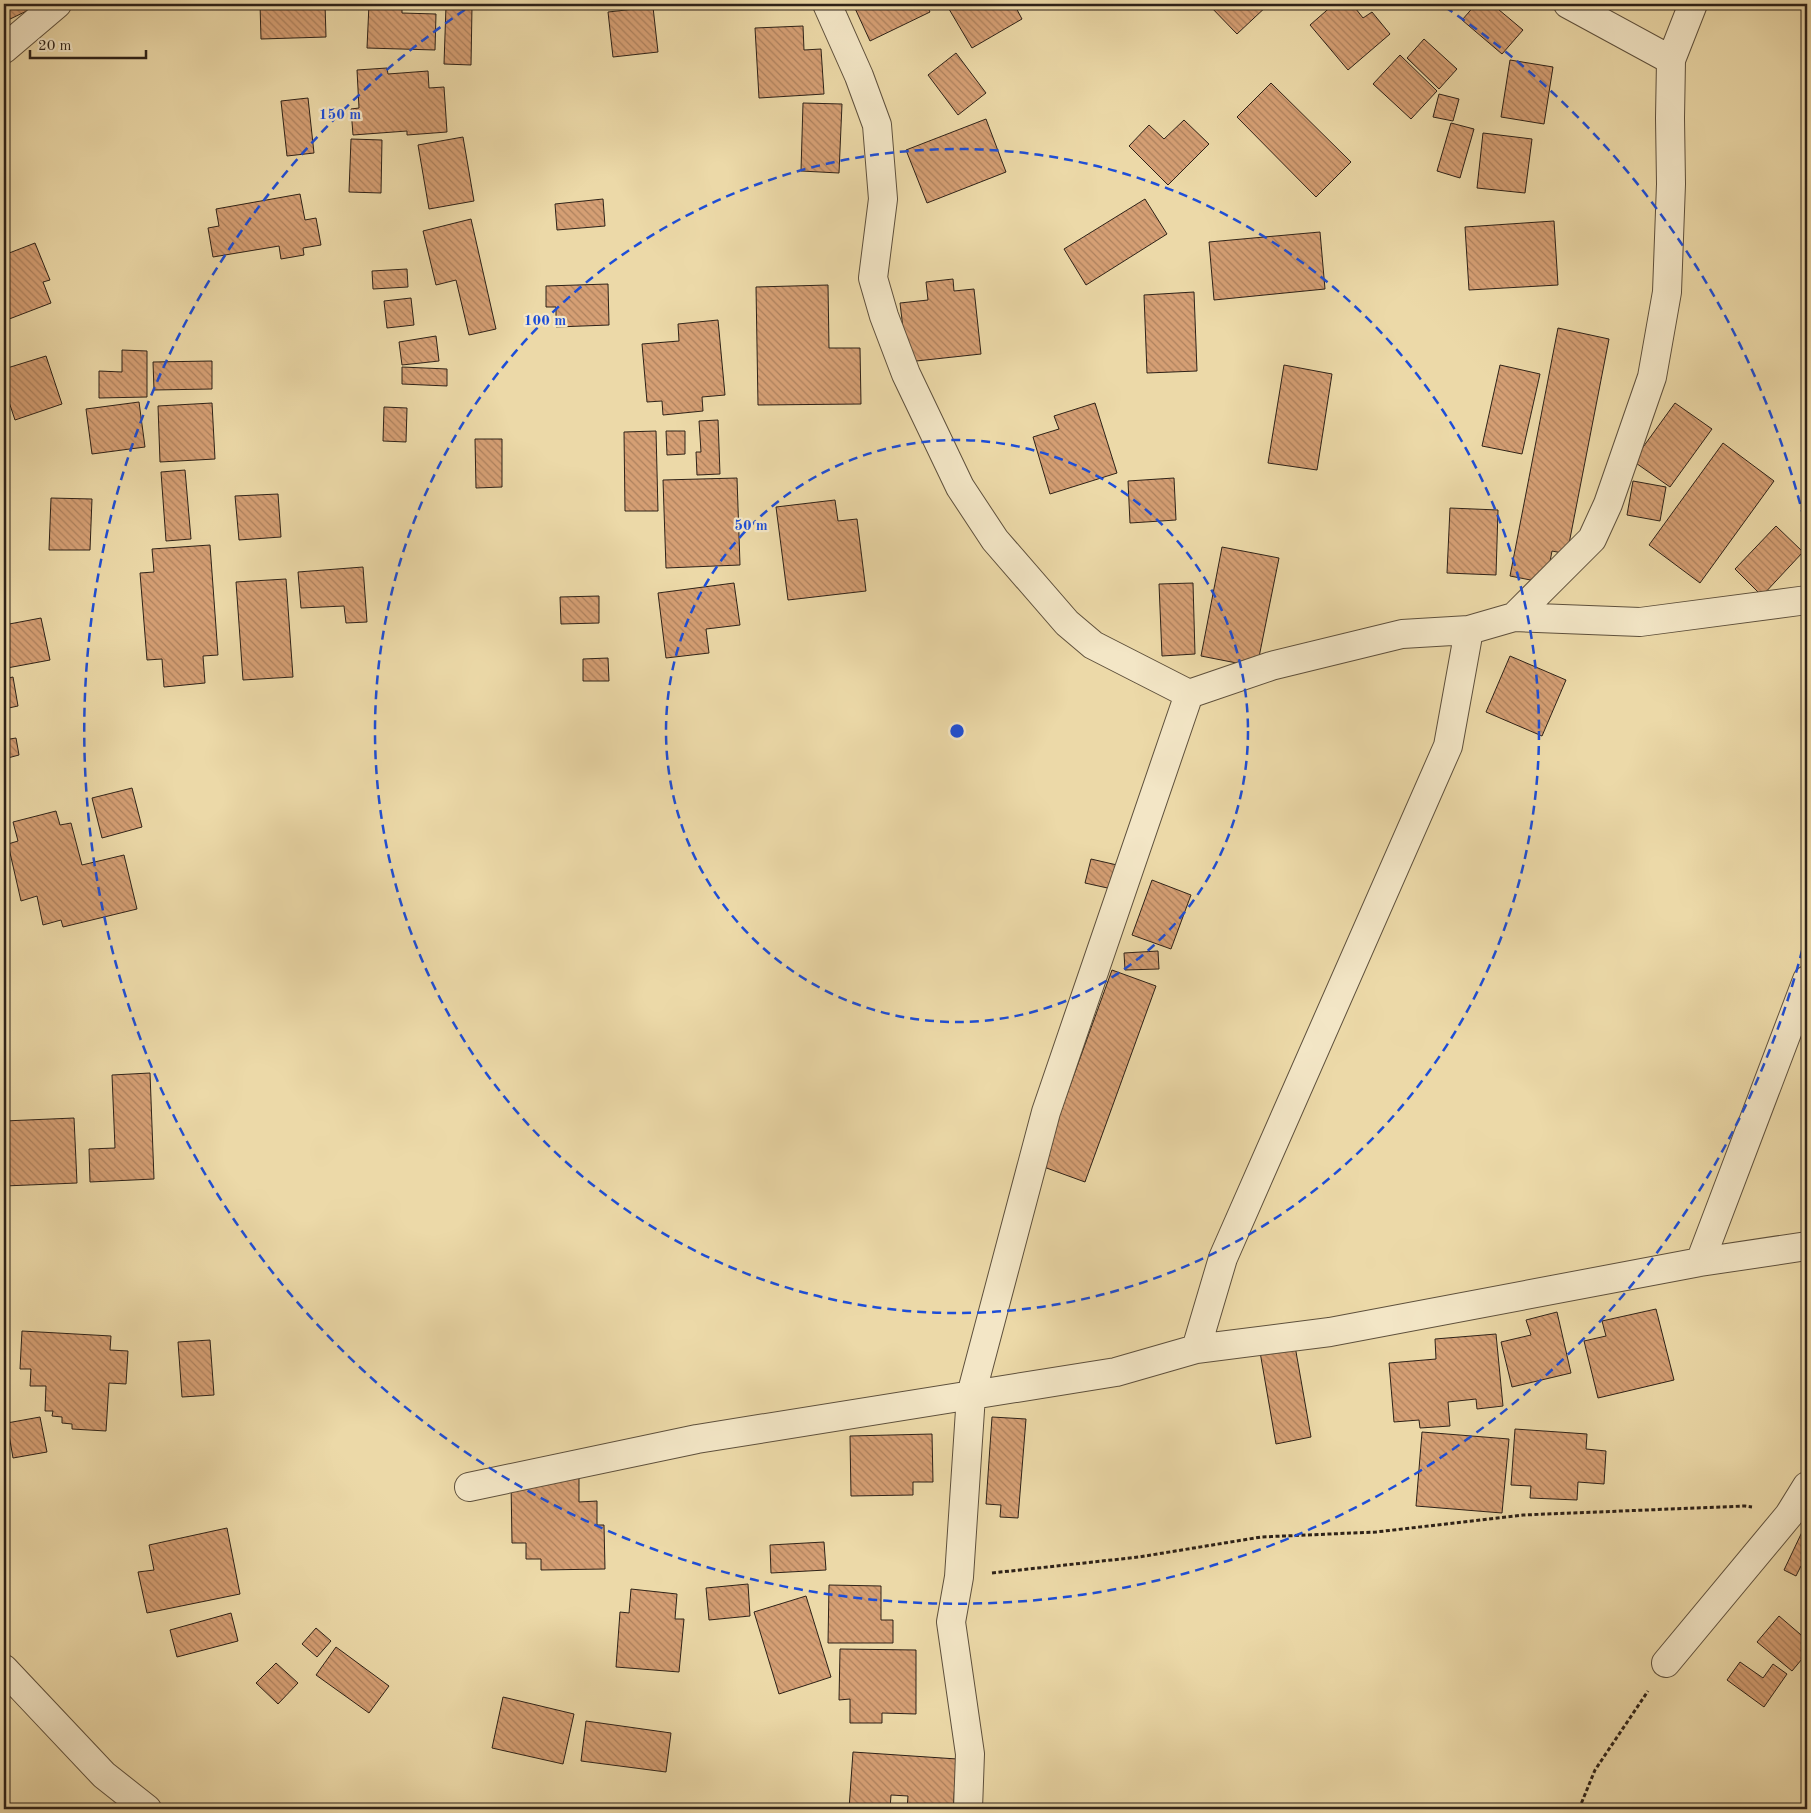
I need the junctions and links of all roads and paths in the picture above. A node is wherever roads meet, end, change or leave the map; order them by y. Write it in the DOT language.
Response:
graph roads {
  1 [pos="57,4"];
  2 [pos="827,4"];
  3 [pos="1568,4"];
  4 [pos="1693,4"];
  5 [pos="4,49"];
  6 [pos="1670,60"];
  7 [pos="1807,600"];
  8 [pos="1514,617"];
  9 [pos="1469,630"];
  10 [pos="1189,694"];
  11 [pos="1807,980"];
  12 [pos="1807,1246"];
  13 [pos="1700,1262"];
  14 [pos="1196,1349"];
  15 [pos="970,1394"];
  16 [pos="1807,1486"];
  17 [pos="469,1488"];
  18 [pos="1789,1515"];
  19 [pos="959,1577"];
  20 [pos="1666,1663"];
  21 [pos="4,1669"];
  22 [pos="147,1809"];
  23 [pos="968,1809"];
  24 [pos="1579,1809"];
  1 -- 5 [label="street"];
  2 -- 10 [label="street"];
  3 -- 6 [label="street"];
  4 -- 6 [label="street"];
  6 -- 8 [label="street"];
  7 -- 8 [label="street"];
  8 -- 9 [label="street"];
  9 -- 10 [label="street"];
  9 -- 14 [label="street"];
  10 -- 15 [label="street"];
  11 -- 13 [label="street"];
  12 -- 13 [label="street"];
  13 -- 14 [label="street"];
  14 -- 15 [label="street"];
  15 -- 17 [label="street"];
  15 -- 19 [label="street"];
  16 -- 18 [label="street"];
  18 -- 19 [label="path"];
  18 -- 20 [label="street"];
  19 -- 23 [label="street"];
  20 -- 24 [label="path"];
  21 -- 22 [label="street"];
}
